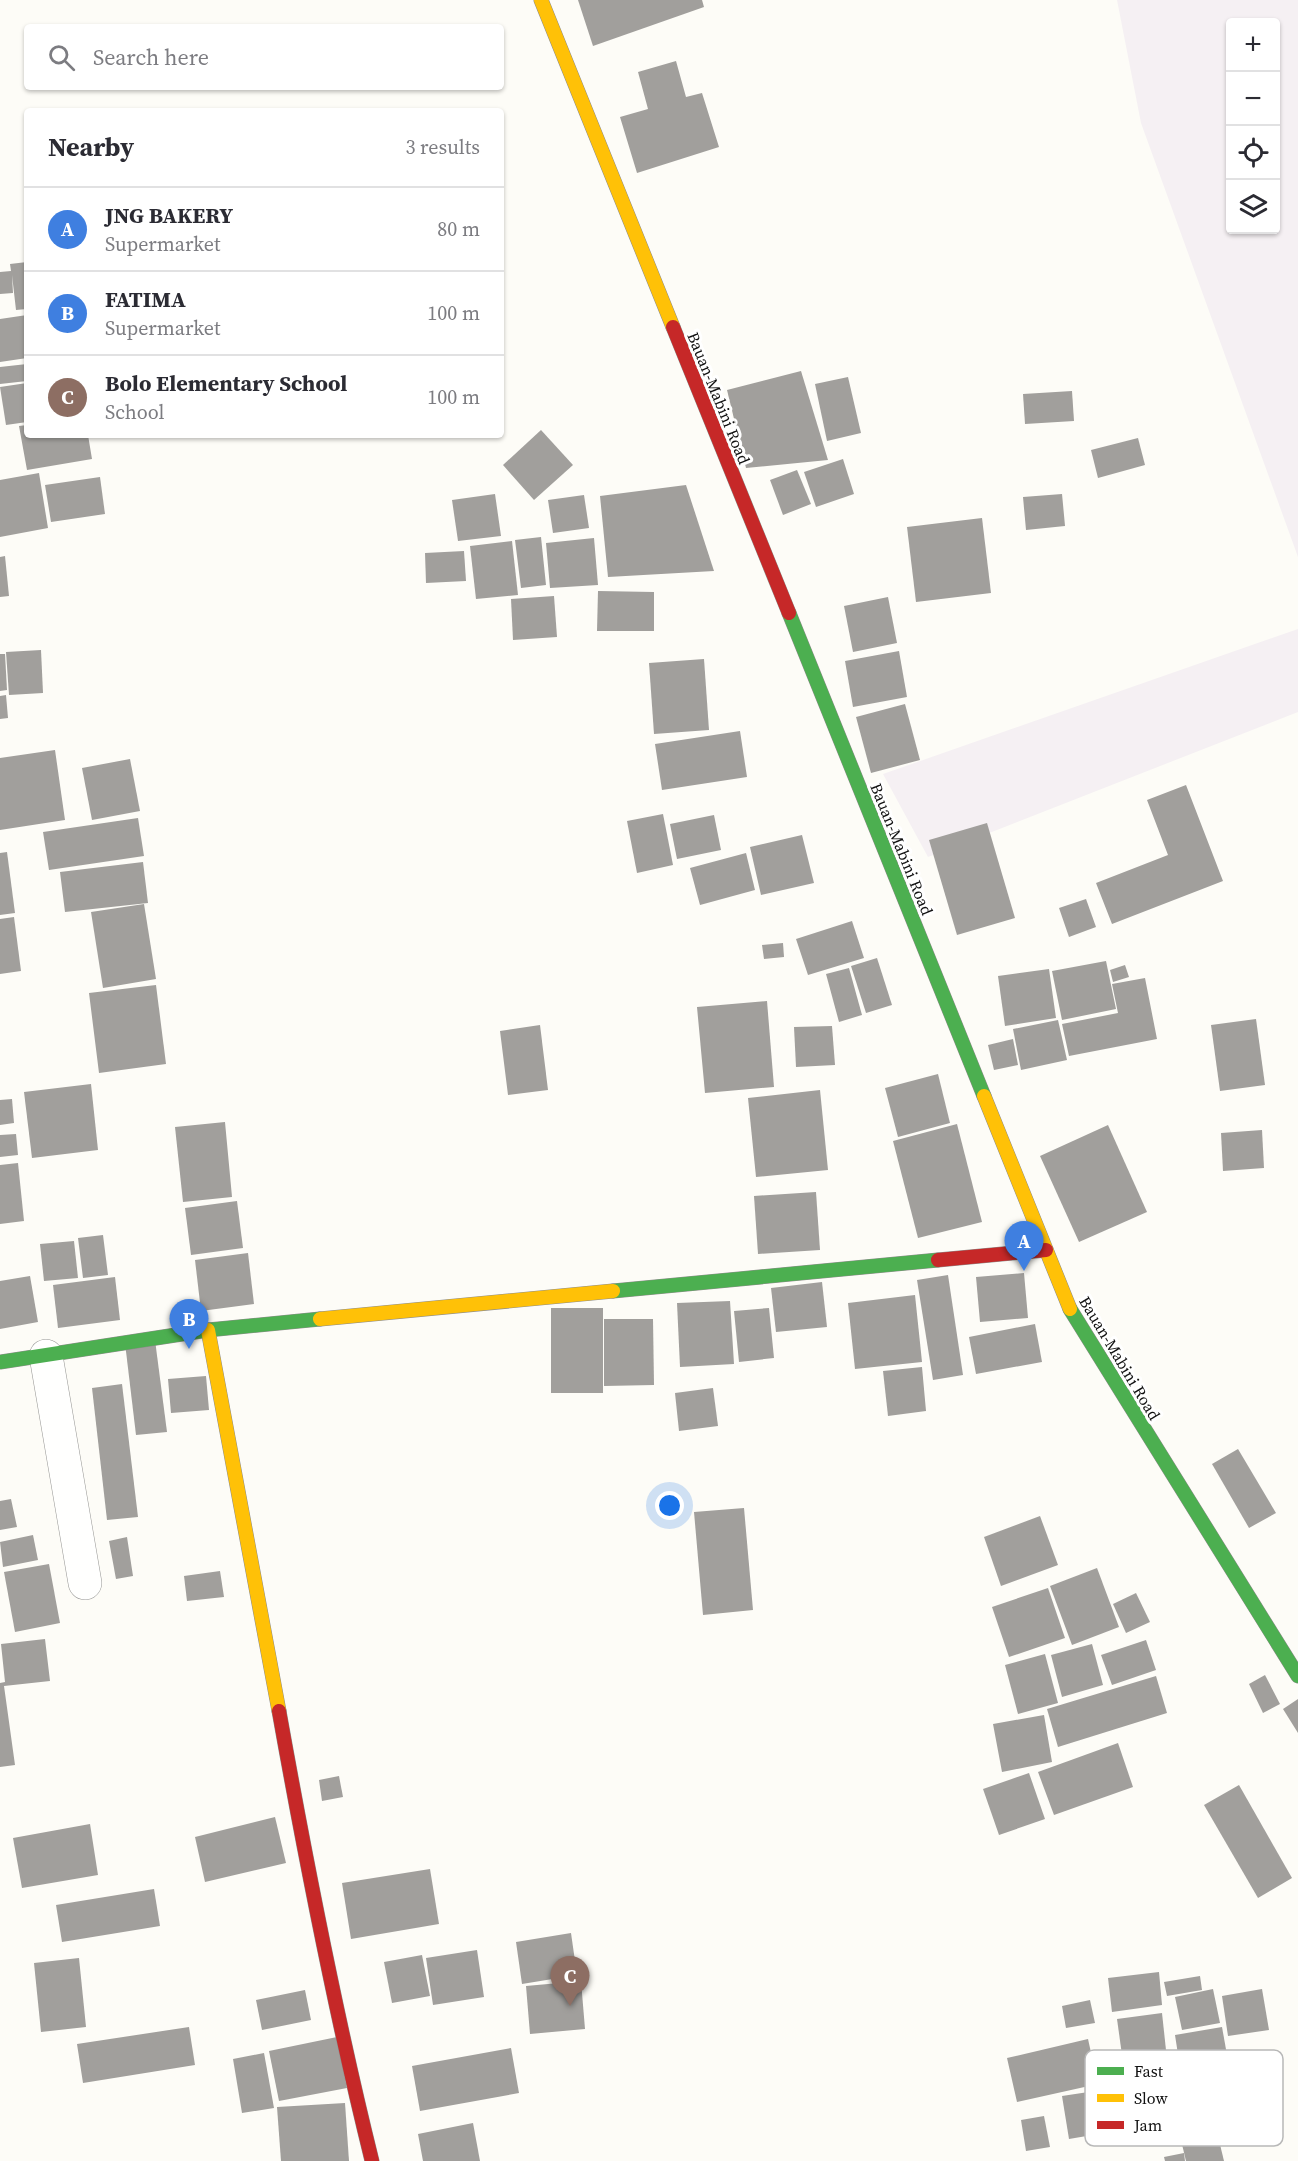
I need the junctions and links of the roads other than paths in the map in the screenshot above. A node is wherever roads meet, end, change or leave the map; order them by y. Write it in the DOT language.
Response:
graph roads {
  1 [pos="541,0"];
  2 [pos="1046,1250"];
  3 [pos="208,1330"];
  4 [pos="46,1356"];
  5 [pos="0,1362"];
  6 [pos="85,1583"];
  7 [pos="1298,1676"];
  8 [pos="372,2161"];
  1 -- 2 [label="street, Bauan-Mabini Road"];
  2 -- 3 [label="street"];
  2 -- 7 [label="street, Bauan-Mabini Road"];
  3 -- 4 [label="street"];
  3 -- 8 [label="street"];
  4 -- 5 [label="street"];
  4 -- 6 [label="street"];
}
